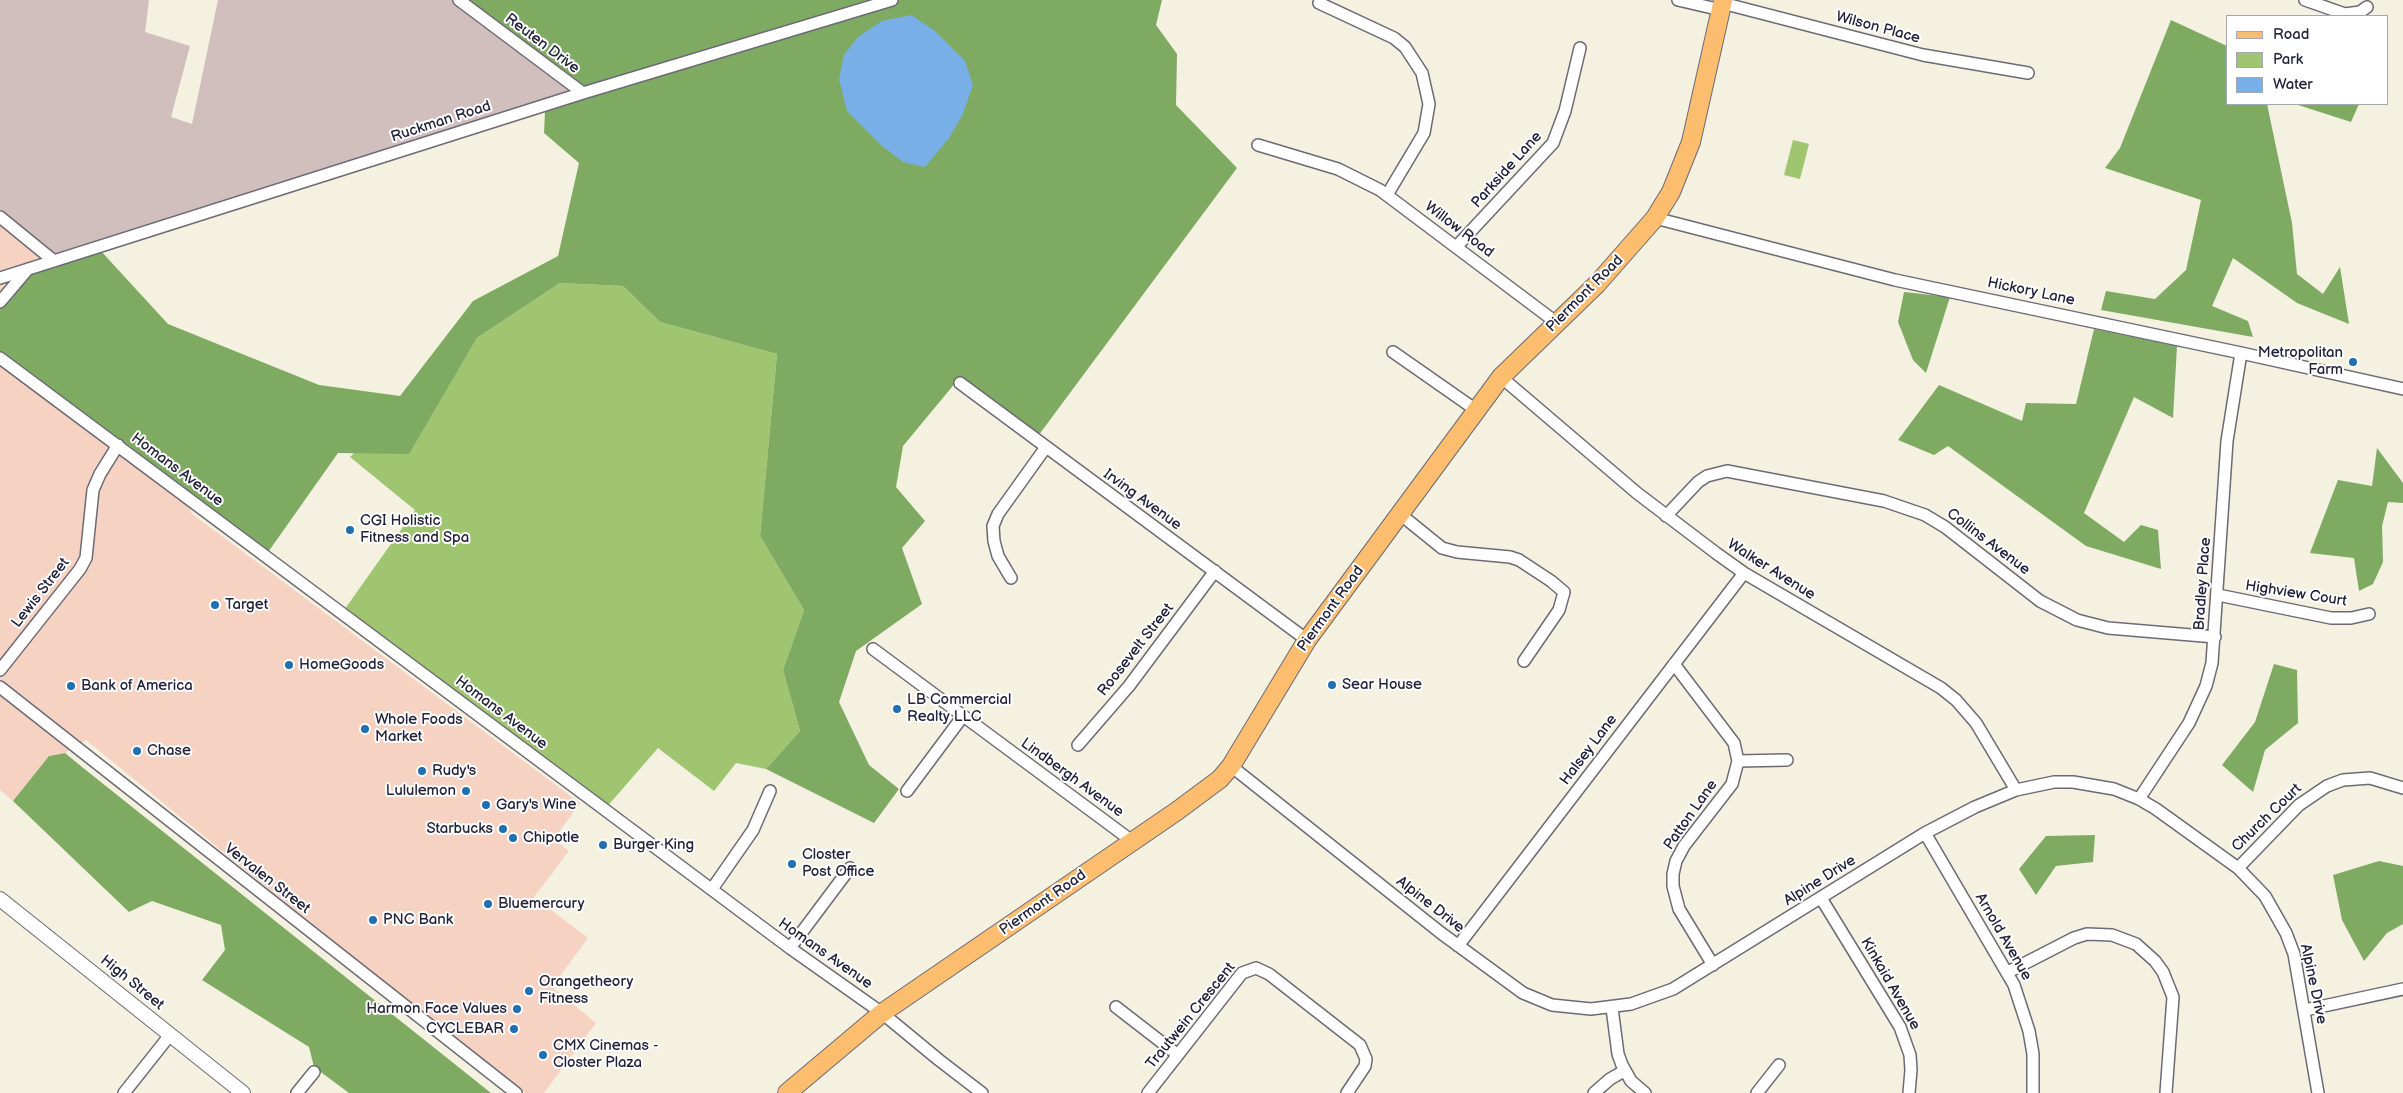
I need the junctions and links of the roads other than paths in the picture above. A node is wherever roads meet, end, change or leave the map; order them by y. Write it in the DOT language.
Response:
graph roads {
  1 [pos="459,0"];
  2 [pos="892,0"];
  3 [pos="1678,0"];
  4 [pos="2305,0"];
  5 [pos="1319,3"];
  6 [pos="1722,4"];
  7 [pos="2368,8"];
  8 [pos="1580,48"];
  9 [pos="2028,73"];
  10 [pos="582,93"];
  11 [pos="1258,145"];
  12 [pos="1387,195"];
  13 [pos="0,218"];
  14 [pos="1655,218"];
  15 [pos="1457,246"];
  16 [pos="54,261"];
  17 [pos="28,269"];
  18 [pos="0,278"];
  19 [pos="0,302"];
  20 [pos="1557,323"];
  21 [pos="1394,352"];
  22 [pos="2241,353"];
  23 [pos="0,358"];
  24 [pos="1501,377"];
  25 [pos="960,383"];
  26 [pos="2403,390"];
  27 [pos="1476,410"];
  28 [pos="118,444"];
  29 [pos="1046,447"];
  30 [pos="1400,514"];
  31 [pos="1666,516"];
  32 [pos="1215,571"];
  33 [pos="1744,573"];
  34 [pos="1011,578"];
  35 [pos="2218,595"];
  36 [pos="2370,614"];
  37 [pos="2215,637"];
  38 [pos="1307,640"];
  39 [pos="873,649"];
  40 [pos="1524,661"];
  41 [pos="1674,664"];
  42 [pos="0,670"];
  43 [pos="0,687"];
  44 [pos="963,716"];
  45 [pos="1078,745"];
  46 [pos="1787,760"];
  47 [pos="1738,761"];
  48 [pos="1231,766"];
  49 [pos="2403,788"];
  50 [pos="2016,790"];
  51 [pos="770,791"];
  52 [pos="907,791"];
  53 [pos="2139,799"];
  54 [pos="1925,833"];
  55 [pos="1132,841"];
  56 [pos="850,868"];
  57 [pos="2238,868"];
  58 [pos="712,889"];
  59 [pos="1821,898"];
  60 [pos="0,899"];
  61 [pos="1458,946"];
  62 [pos="790,948"];
  63 [pos="1713,965"];
  64 [pos="2008,972"];
  65 [pos="2403,989"];
  66 [pos="1116,1007"];
  67 [pos="1612,1008"];
  68 [pos="2305,1010"];
  69 [pos="882,1013"];
  70 [pos="170,1035"];
  71 [pos="1178,1055"];
  72 [pos="1779,1065"];
  73 [pos="1624,1071"];
  74 [pos="314,1072"];
  75 [pos="124,1093"];
  76 [pos="243,1093"];
  77 [pos="297,1093"];
  78 [pos="516,1093"];
  79 [pos="787,1093"];
  80 [pos="982,1093"];
  81 [pos="1148,1093"];
  82 [pos="1347,1093"];
  83 [pos="1594,1093"];
  84 [pos="1645,1093"];
  85 [pos="1757,1093"];
  86 [pos="1909,1093"];
  87 [pos="2033,1093"];
  88 [pos="2166,1093"];
  89 [pos="2318,1093"];
  1 -- 10 [label="street, Reuten Drive"];
  2 -- 10 [label="street, Ruckman Road"];
  3 -- 6 [label="street, Wilson Place"];
  4 -- 7 [label="street"];
  5 -- 12 [label="street"];
  6 -- 9 [label="street, Wilson Place"];
  6 -- 14 [label="main road, Piermont Road"];
  8 -- 15 [label="street, Parkside Lane"];
  10 -- 16 [label="street, Ruckman Road"];
  11 -- 12 [label="street, Willow Road"];
  12 -- 15 [label="street, Willow Road"];
  13 -- 16 [label="street"];
  14 -- 20 [label="main road, Piermont Road"];
  14 -- 22 [label="street, Hickory Lane"];
  15 -- 20 [label="street, Willow Road"];
  16 -- 17 [label="street, Ruckman Road"];
  17 -- 18 [label="street, Ruckman Road"];
  17 -- 19 [label="street"];
  20 -- 24 [label="main road, Piermont Road"];
  21 -- 27 [label="street"];
  22 -- 26 [label="street, Hickory Lane"];
  22 -- 35 [label="street, Bradley Place"];
  23 -- 28 [label="street, Homans Avenue"];
  24 -- 27 [label="main road, Piermont Road"];
  24 -- 31 [label="street, Walker Avenue"];
  25 -- 29 [label="street, Irving Avenue"];
  27 -- 30 [label="main road, Piermont Road"];
  28 -- 42 [label="street, Lewis Street"];
  28 -- 58 [label="street, Homans Avenue"];
  29 -- 32 [label="street, Irving Avenue"];
  29 -- 34 [label="street"];
  30 -- 38 [label="main road, Piermont Road"];
  30 -- 40 [label="street"];
  31 -- 33 [label="street, Walker Avenue"];
  31 -- 37 [label="street, Collins Avenue"];
  32 -- 38 [label="street, Irving Avenue"];
  32 -- 45 [label="street, Roosevelt Street"];
  33 -- 41 [label="street, Halsey Lane"];
  33 -- 50 [label="street, Walker Avenue"];
  35 -- 36 [label="street, Highview Court"];
  35 -- 37 [label="street, Bradley Place"];
  37 -- 53 [label="street, Bradley Place"];
  38 -- 48 [label="main road, Piermont Road"];
  39 -- 44 [label="street, Lindbergh Avenue"];
  41 -- 47 [label="street"];
  41 -- 61 [label="street, Halsey Lane"];
  43 -- 78 [label="street, Vervalen Street"];
  44 -- 52 [label="street"];
  44 -- 55 [label="street, Lindbergh Avenue"];
  46 -- 47 [label="street"];
  47 -- 63 [label="street, Patton Lane"];
  48 -- 55 [label="main road, Piermont Road"];
  48 -- 61 [label="street, Alpine Drive"];
  49 -- 57 [label="street, Church Court"];
  50 -- 53 [label="street, Alpine Drive"];
  50 -- 54 [label="street, Alpine Drive"];
  51 -- 58 [label="street"];
  53 -- 57 [label="street, Alpine Drive"];
  54 -- 59 [label="street, Alpine Drive"];
  54 -- 64 [label="street, Arnold Avenue"];
  55 -- 69 [label="main road, Piermont Road"];
  56 -- 62 [label="street"];
  57 -- 68 [label="street, Alpine Drive"];
  58 -- 62 [label="street, Homans Avenue"];
  59 -- 63 [label="street, Alpine Drive"];
  59 -- 86 [label="street, Kinkaid Avenue"];
  60 -- 70 [label="street, High Street"];
  61 -- 67 [label="street, Alpine Drive"];
  62 -- 69 [label="street, Homans Avenue"];
  63 -- 67 [label="street, Alpine Drive"];
  64 -- 87 [label="street, Arnold Avenue"];
  64 -- 88 [label="street"];
  65 -- 68 [label="street"];
  66 -- 71 [label="street"];
  67 -- 73 [label="street"];
  68 -- 89 [label="street, Alpine Drive"];
  69 -- 79 [label="main road, Piermont Road"];
  69 -- 80 [label="street, Homans Avenue"];
  70 -- 75 [label="street"];
  70 -- 76 [label="street, High Street"];
  71 -- 81 [label="street, Trautwein Crescent"];
  71 -- 82 [label="street, Trautwein Crescent"];
  72 -- 85 [label="street"];
  73 -- 83 [label="street"];
  73 -- 84 [label="street"];
  74 -- 77 [label="street"];
}
